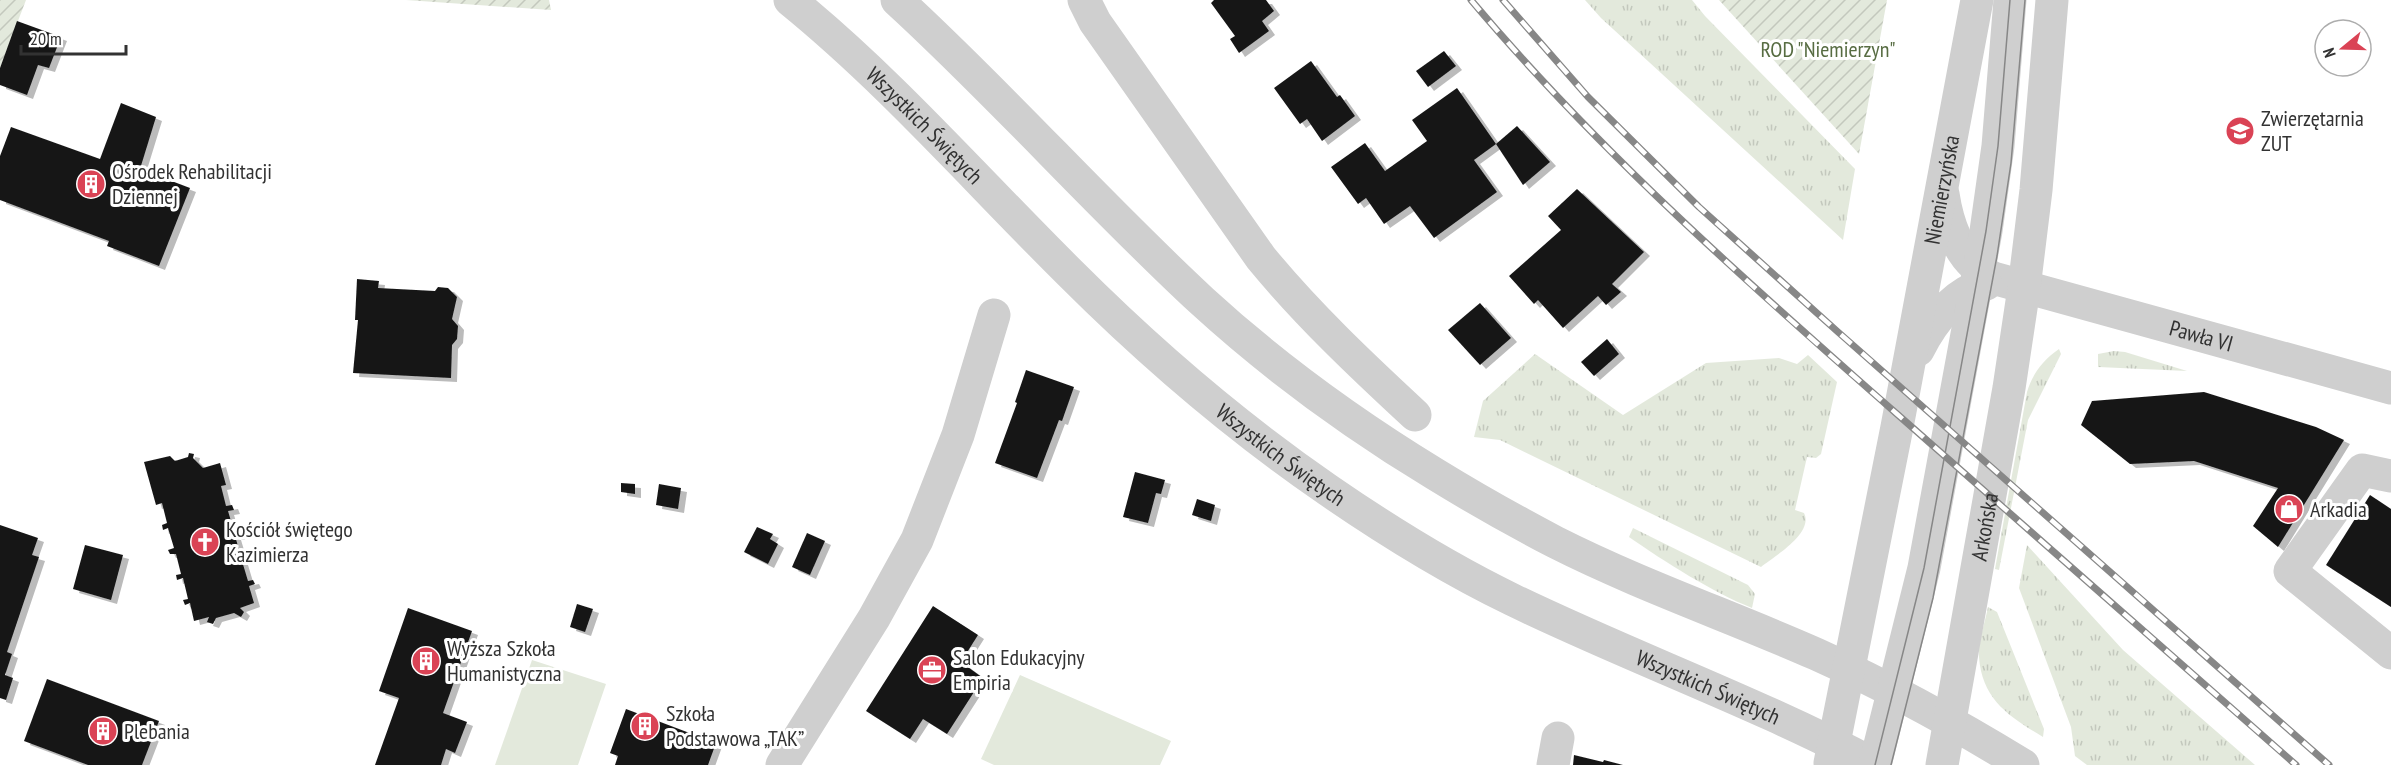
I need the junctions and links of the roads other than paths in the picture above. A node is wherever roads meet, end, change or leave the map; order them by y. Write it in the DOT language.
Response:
graph roads {
  1 [pos="790,0"];
  2 [pos="897,0"];
  3 [pos="1977,0"];
  4 [pos="2010,0"];
  5 [pos="2025,0"];
  6 [pos="2052,0"];
  7 [pos="1084,7"];
  8 [pos="1942,183"];
  9 [pos="1996,282"];
  10 [pos="994,315"];
  11 [pos="1906,380"];
  12 [pos="2391,388"];
  13 [pos="1415,415"];
  14 [pos="2391,476"];
  15 [pos="2391,653"];
  16 [pos="1848,669"];
  17 [pos="1901,695"];
  18 [pos="1950,722"];
  19 [pos="1832,754"];
  20 [pos="782,765"];
  21 [pos="1875,765"];
  22 [pos="1891,765"];
  23 [pos="1942,765"];
  24 [pos="2023,765"];
  1 -- 19 [label="street, Wszystkich Świętych"];
  2 -- 16 [label="street"];
  3 -- 8 [label="street, Niemierzyńska"];
  4 -- 9 [label="street"];
  5 -- 9 [label="street"];
  6 -- 9 [label="street"];
  7 -- 13 [label="street"];
  8 -- 9 [label="street"];
  8 -- 11 [label="street, Niemierzyńska"];
  9 -- 11 [label="street"];
  9 -- 12 [label="street, Pawła VI"];
  9 -- 17 [label="street"];
  9 -- 18 [label="street, Arkońska"];
  10 -- 20 [label="street"];
  11 -- 16 [label="street"];
  14 -- 15 [label="street"];
  16 -- 17 [label="street"];
  16 -- 19 [label="street"];
  17 -- 18 [label="street"];
  17 -- 21 [label="street"];
  17 -- 22 [label="street"];
  18 -- 23 [label="street, Arkońska"];
  18 -- 24 [label="street"];
  19 -- 21 [label="street, Wszystkich Świętych"];
}
